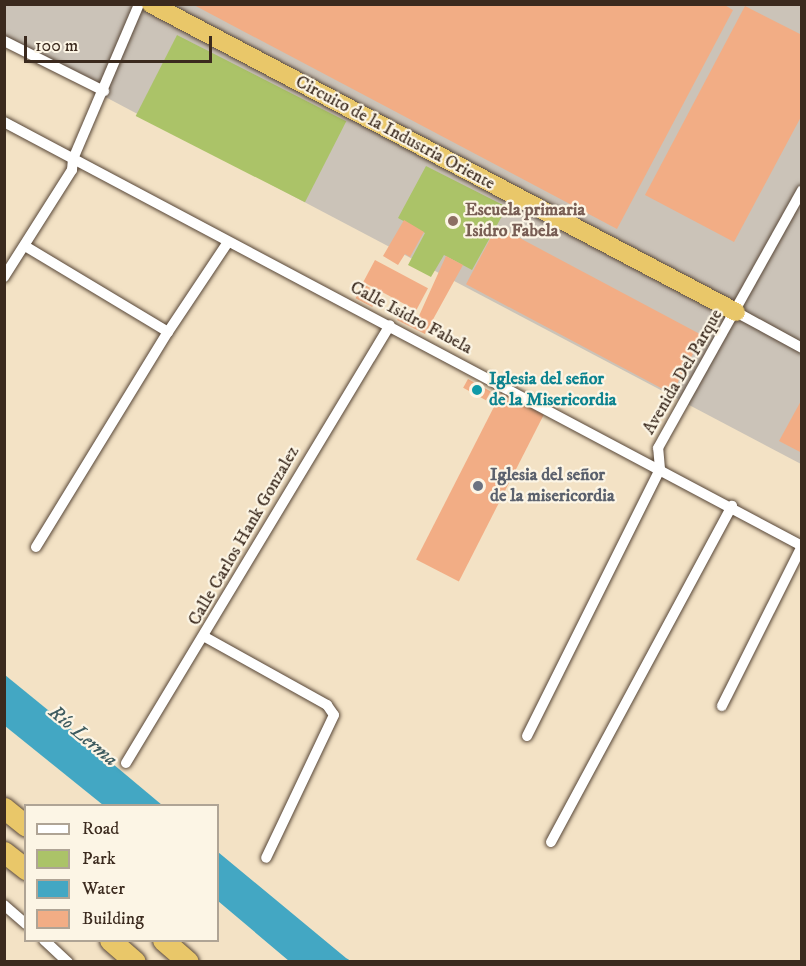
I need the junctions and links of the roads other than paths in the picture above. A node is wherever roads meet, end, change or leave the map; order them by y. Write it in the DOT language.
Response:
graph roads {
  1 [pos="139,4"];
  2 [pos="151,4"];
  3 [pos="4,41"];
  4 [pos="104,91"];
  5 [pos="4,122"];
  6 [pos="73,159"];
  7 [pos="801,190"];
  8 [pos="228,242"];
  9 [pos="25,246"];
  10 [pos="4,277"];
  11 [pos="736,312"];
  12 [pos="390,325"];
  13 [pos="168,332"];
  14 [pos="801,348"];
  15 [pos="660,469"];
  16 [pos="732,506"];
  17 [pos="801,546"];
  18 [pos="36,547"];
  19 [pos="205,636"];
  20 [pos="722,706"];
  21 [pos="527,736"];
  22 [pos="126,763"];
  23 [pos="4,808"];
  24 [pos="24,824"];
  25 [pos="551,842"];
  26 [pos="4,852"];
  27 [pos="266,858"];
  28 [pos="24,867"];
  29 [pos="4,905"];
  30 [pos="24,922"];
  31 [pos="46,942"];
  32 [pos="112,942"];
  33 [pos="165,942"];
  34 [pos="68,962"];
  35 [pos="135,962"];
  36 [pos="188,962"];
  1 -- 4 [label="street"];
  2 -- 11 [label="highway, Circuito de la Industria Oriente"];
  3 -- 4 [label="street"];
  4 -- 6 [label="street"];
  5 -- 6 [label="street, Calle Isidro Fabela"];
  6 -- 8 [label="street, Calle Isidro Fabela"];
  6 -- 9 [label="street"];
  7 -- 11 [label="street, Avenida Del Parque"];
  8 -- 12 [label="street, Calle Isidro Fabela"];
  8 -- 13 [label="street"];
  9 -- 10 [label="street"];
  9 -- 13 [label="street"];
  11 -- 14 [label="street"];
  11 -- 15 [label="street, Avenida Del Parque"];
  12 -- 15 [label="street, Calle Isidro Fabela"];
  12 -- 19 [label="street, Calle Carlos Hank Gonzalez"];
  13 -- 18 [label="street"];
  15 -- 16 [label="street, Calle Isidro Fabela"];
  15 -- 21 [label="street, Avenida Del Parque"];
  16 -- 17 [label="street, Calle Isidro Fabela"];
  16 -- 25 [label="street"];
  17 -- 20 [label="street"];
  19 -- 22 [label="street, Calle Carlos Hank Gonzalez"];
  19 -- 27 [label="street"];
  23 -- 24 [label="highway"];
  26 -- 28 [label="highway"];
  29 -- 30 [label="street"];
  31 -- 34 [label="street"];
  32 -- 35 [label="highway"];
  33 -- 36 [label="highway"];
}
